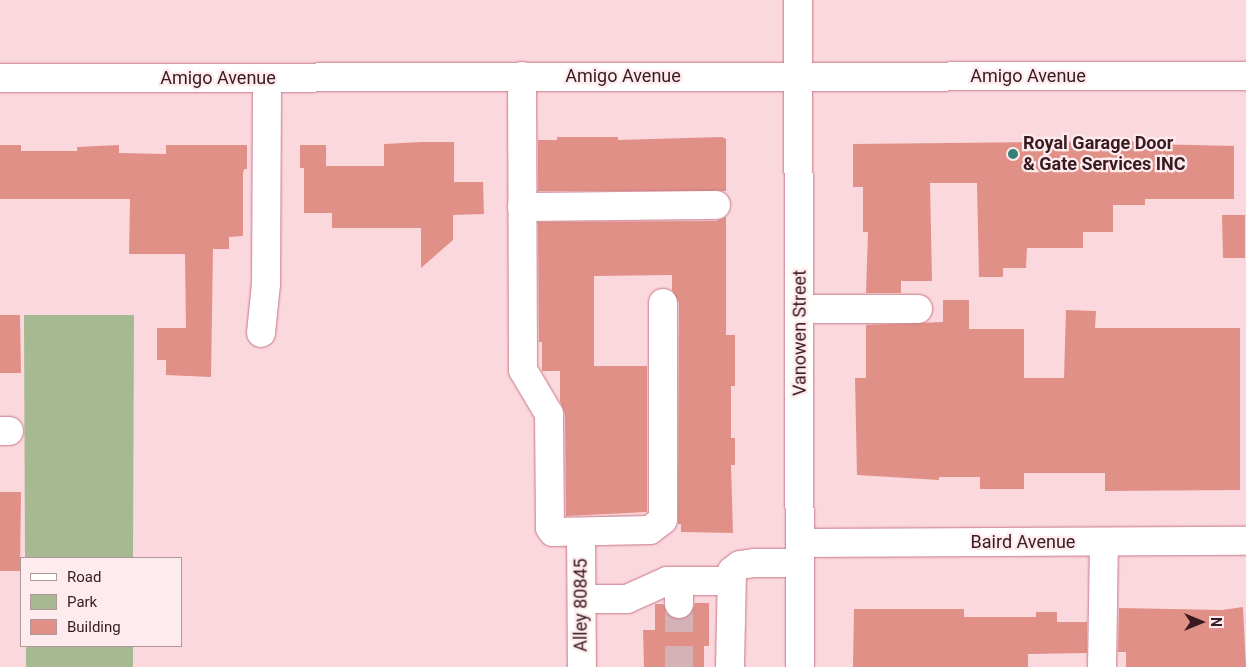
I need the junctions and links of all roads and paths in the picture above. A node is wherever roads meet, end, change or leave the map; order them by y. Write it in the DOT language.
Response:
graph roads {
  1 [pos="798,0"];
  2 [pos="522,76"];
  3 [pos="798,76"];
  4 [pos="1246,76"];
  5 [pos="0,78"];
  6 [pos="267,78"];
  7 [pos="716,205"];
  8 [pos="522,207"];
  9 [pos="663,303"];
  10 [pos="799,309"];
  11 [pos="918,309"];
  12 [pos="261,333"];
  13 [pos="581,537"];
  14 [pos="1246,541"];
  15 [pos="1104,542"];
  16 [pos="800,553"];
  17 [pos="730,581"];
  18 [pos="582,599"];
  19 [pos="582,667"];
  20 [pos="730,667"];
  21 [pos="800,667"];
  22 [pos="1102,667"];
  1 -- 3 [label="street, Vanowen Street"];
  2 -- 3 [label="street, Amigo Avenue"];
  2 -- 6 [label="street, Amigo Avenue"];
  2 -- 8 [label="street"];
  3 -- 4 [label="street, Amigo Avenue"];
  3 -- 10 [label="street, Vanowen Street"];
  5 -- 6 [label="street, Amigo Avenue"];
  6 -- 12 [label="street"];
  7 -- 8 [label="street"];
  8 -- 13 [label="street"];
  9 -- 13 [label="street"];
  10 -- 11 [label="street"];
  10 -- 16 [label="street, Vanowen Street"];
  13 -- 18 [label="street, Alley 80845"];
  14 -- 15 [label="street, Baird Avenue"];
  15 -- 16 [label="street, Baird Avenue"];
  15 -- 22 [label="street"];
  16 -- 17 [label="street, Baird Avenue"];
  16 -- 21 [label="street, Vanowen Street"];
  17 -- 18 [label="street"];
  17 -- 20 [label="street"];
  18 -- 19 [label="street, Alley 80845"];
}
